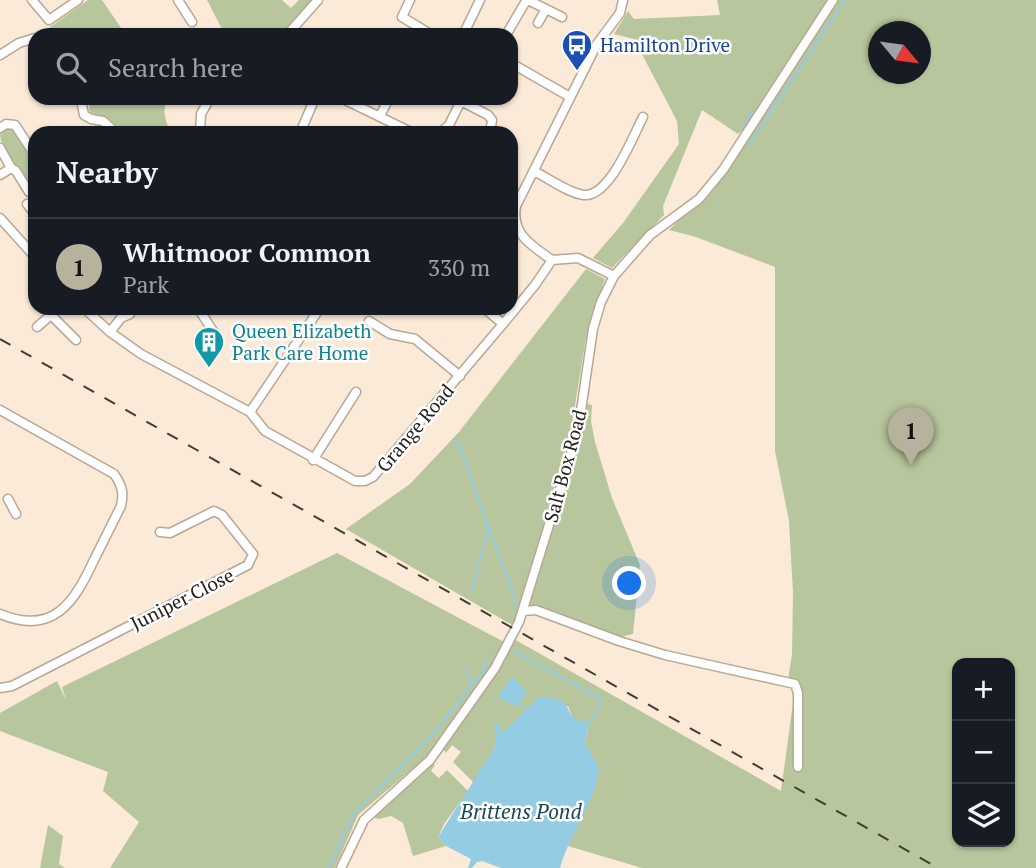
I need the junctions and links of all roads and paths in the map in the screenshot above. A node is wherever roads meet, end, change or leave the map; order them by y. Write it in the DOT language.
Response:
graph roads {
  1 [pos="32,0"];
  2 [pos="318,0"];
  3 [pos="410,0"];
  4 [pos="480,0"];
  5 [pos="623,0"];
  6 [pos="833,0"];
  7 [pos="74,1"];
  8 [pos="181,1"];
  9 [pos="546,9"];
  10 [pos="562,17"];
  11 [pos="192,22"];
  12 [pos="538,23"];
  13 [pos="293,28"];
  14 [pos="420,28"];
  15 [pos="466,28"];
  16 [pos="510,28"];
  17 [pos="28,40"];
  18 [pos="1,52"];
  19 [pos="518,67"];
  20 [pos="570,97"];
  21 [pos="82,105"];
  22 [pos="206,105"];
  23 [pos="312,105"];
  24 [pos="356,105"];
  25 [pos="386,105"];
  26 [pos="456,105"];
  27 [pos="469,105"];
  28 [pos="380,116"];
  29 [pos="643,117"];
  30 [pos="108,126"];
  31 [pos="201,126"];
  32 [pos="303,126"];
  33 [pos="399,126"];
  34 [pos="448,126"];
  35 [pos="492,126"];
  36 [pos="0,128"];
  37 [pos="28,144"];
  38 [pos="0,148"];
  39 [pos="11,168"];
  40 [pos="534,171"];
  41 [pos="0,176"];
  42 [pos="28,190"];
  43 [pos="518,202"];
  44 [pos="2,224"];
  45 [pos="518,228"];
  46 [pos="28,250"];
  47 [pos="552,260"];
  48 [pos="614,276"];
  49 [pos="518,306"];
  50 [pos="50,315"];
  51 [pos="57,315"];
  52 [pos="92,315"];
  53 [pos="120,315"];
  54 [pos="203,315"];
  55 [pos="315,315"];
  56 [pos="492,315"];
  57 [pos="510,315"];
  58 [pos="369,321"];
  59 [pos="503,324"];
  60 [pos="37,327"];
  61 [pos="110,332"];
  62 [pos="218,339"];
  63 [pos="76,340"];
  64 [pos="460,376"];
  65 [pos="356,391"];
  66 [pos="0,411"];
  67 [pos="250,412"];
  68 [pos="313,460"];
  69 [pos="0,513"];
  70 [pos="16,514"];
  71 [pos="160,532"];
  72 [pos="524,611"];
  73 [pos="0,614"];
  74 [pos="0,688"];
  75 [pos="798,767"];
  76 [pos="341,868"];
  1 -- 7 [label="street"];
  2 -- 13 [label="street"];
  3 -- 14 [label="street"];
  4 -- 15 [label="street"];
  5 -- 20 [label="street"];
  6 -- 48 [label="street, Salt Box Road"];
  8 -- 11 [label="street"];
  9 -- 10 [label="street"];
  9 -- 12 [label="street"];
  9 -- 16 [label="street"];
  17 -- 18 [label="street"];
  19 -- 20 [label="street"];
  20 -- 40 [label="street"];
  21 -- 30 [label="street"];
  22 -- 31 [label="street"];
  23 -- 32 [label="street"];
  24 -- 28 [label="street"];
  25 -- 28 [label="street"];
  26 -- 34 [label="street"];
  27 -- 35 [label="street"];
  28 -- 33 [label="street"];
  29 -- 40 [label="street"];
  36 -- 37 [label="street"];
  38 -- 39 [label="street"];
  39 -- 41 [label="street"];
  39 -- 42 [label="street"];
  40 -- 43 [label="street"];
  44 -- 46 [label="street"];
  45 -- 47 [label="street"];
  47 -- 48 [label="street"];
  47 -- 49 [label="street, Grange Road"];
  48 -- 72 [label="street, Salt Box Road"];
  50 -- 60 [label="street"];
  51 -- 63 [label="street"];
  52 -- 61 [label="street, Grange Road"];
  53 -- 61 [label="street"];
  54 -- 62 [label="street"];
  55 -- 67 [label="street"];
  56 -- 59 [label="street"];
  57 -- 59 [label="street, Grange Road"];
  58 -- 64 [label="street"];
  59 -- 64 [label="street, Grange Road"];
  61 -- 67 [label="street, Grange Road"];
  64 -- 68 [label="street, Grange Road"];
  65 -- 68 [label="street"];
  66 -- 73 [label="street"];
  67 -- 68 [label="street, Grange Road"];
  69 -- 70 [label="street"];
  71 -- 74 [label="street, Juniper Close"];
  72 -- 75 [label="street"];
  72 -- 76 [label="street, Salt Box Road"];
}
